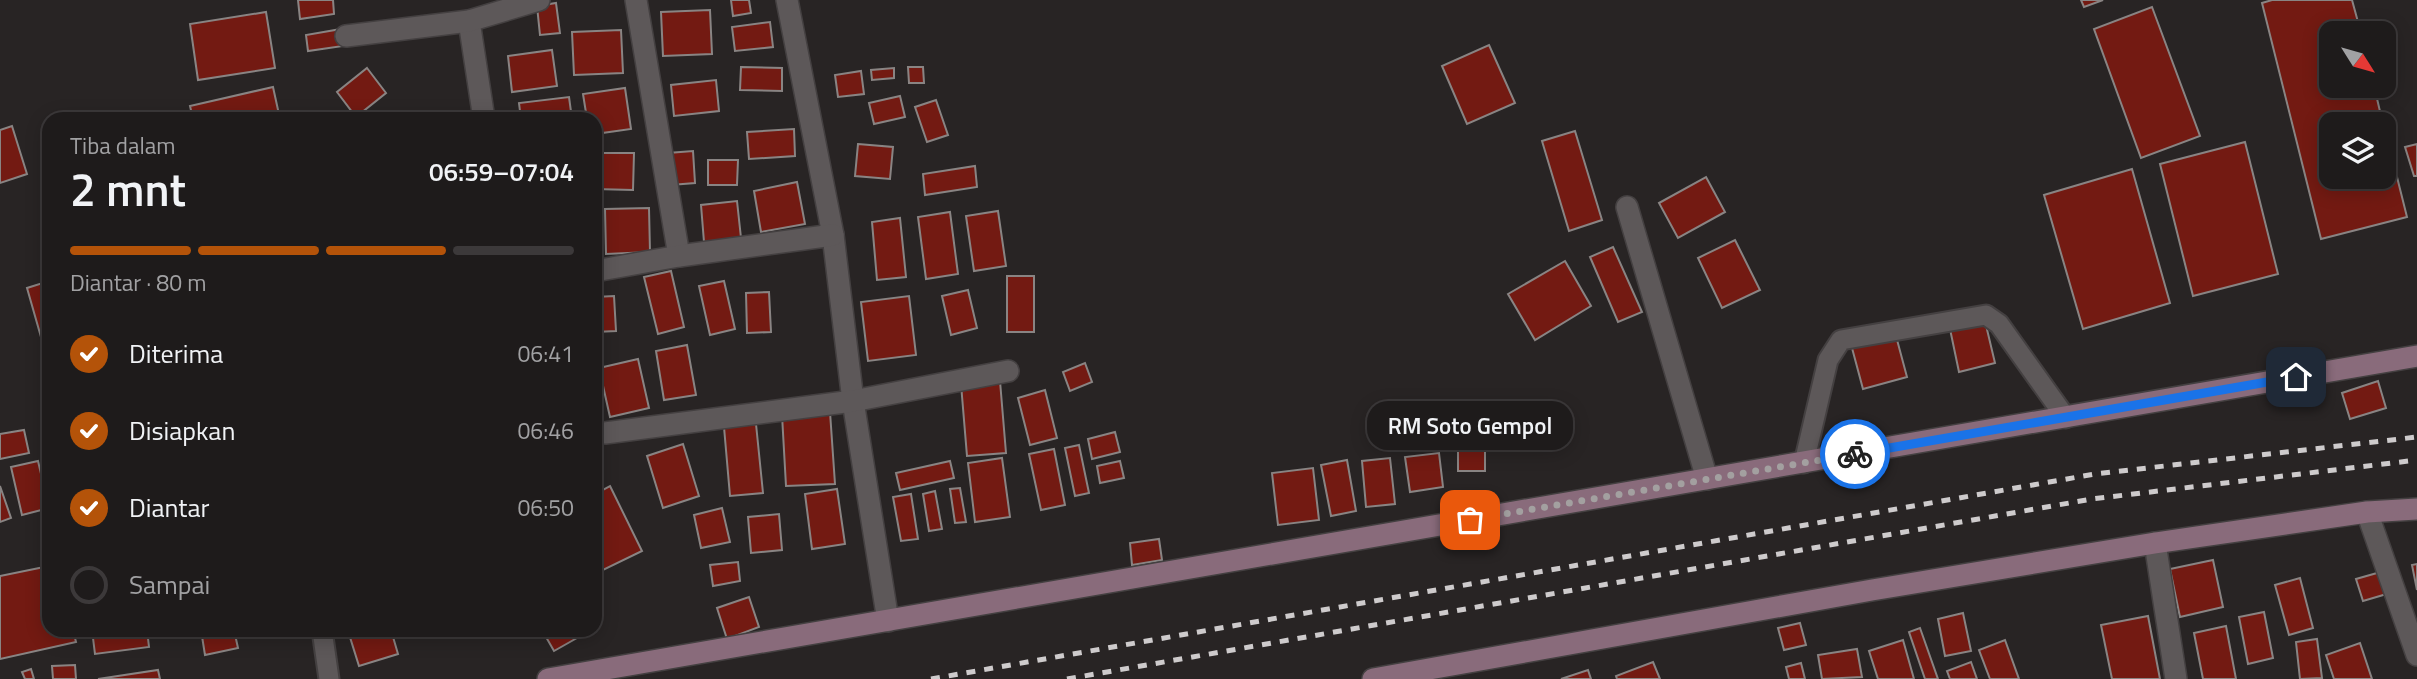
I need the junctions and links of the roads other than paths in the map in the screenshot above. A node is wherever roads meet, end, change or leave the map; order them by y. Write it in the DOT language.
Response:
graph roads {
  1 [pos="539,0"];
  2 [pos="636,0"];
  3 [pos="787,0"];
  4 [pos="468,21"];
  5 [pos="346,36"];
  6 [pos="483,112"];
  7 [pos="1627,207"];
  8 [pos="833,235"];
  9 [pos="679,256"];
  10 [pos="602,270"];
  11 [pos="2417,356"];
  12 [pos="1008,371"];
  13 [pos="853,401"];
  14 [pos="2066,418"];
  15 [pos="605,433"];
  16 [pos="1804,463"];
  17 [pos="1707,480"];
  18 [pos="2417,509"];
  19 [pos="2367,512"];
  20 [pos="2155,543"];
  21 [pos="888,621"];
  22 [pos="323,637"];
  23 [pos="2417,655"];
  24 [pos="1460,671"];
  25 [pos="329,679"];
  26 [pos="548,679"];
  27 [pos="1373,679"];
  28 [pos="2176,679"];
  1 -- 4 [label="street"];
  2 -- 9 [label="street"];
  3 -- 8 [label="street"];
  4 -- 5 [label="street"];
  4 -- 6 [label="street"];
  7 -- 17 [label="street"];
  8 -- 9 [label="street"];
  8 -- 13 [label="street"];
  9 -- 10 [label="street"];
  11 -- 14 [label="main road"];
  12 -- 13 [label="street"];
  13 -- 15 [label="street"];
  13 -- 21 [label="street"];
  14 -- 16 [label="main road"];
  14 -- 16 [label="lane"];
  16 -- 17 [label="main road"];
  17 -- 21 [label="main road"];
  18 -- 19 [label="main road"];
  19 -- 20 [label="main road"];
  19 -- 23 [label="street"];
  20 -- 24 [label="main road"];
  20 -- 28 [label="street"];
  21 -- 26 [label="main road"];
  22 -- 25 [label="lane"];
  24 -- 27 [label="main road"];
}
